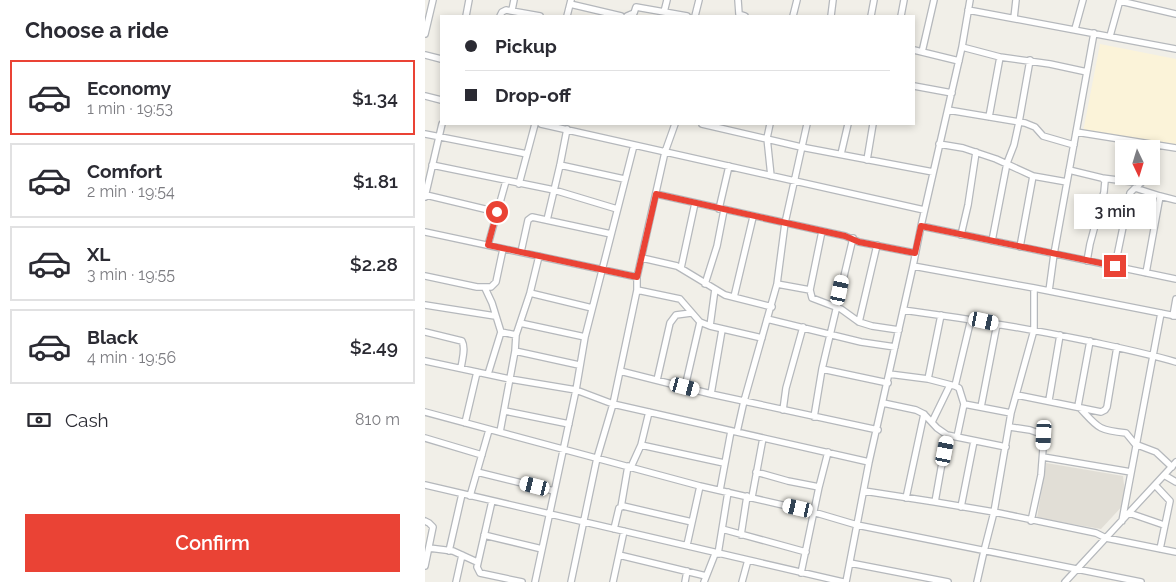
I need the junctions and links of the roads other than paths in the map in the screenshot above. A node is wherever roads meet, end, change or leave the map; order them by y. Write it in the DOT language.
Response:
graph roads {
  1 [pos="433,0"];
  2 [pos="469,0"];
  3 [pos="514,0"];
  4 [pos="638,0"];
  5 [pos="667,0"];
  6 [pos="699,0"];
  7 [pos="738,0"];
  8 [pos="797,0"];
  9 [pos="833,0"];
  10 [pos="875,0"];
  11 [pos="904,0"];
  12 [pos="934,0"];
  13 [pos="969,0"];
  14 [pos="1015,0"];
  15 [pos="1083,0"];
  16 [pos="1120,1"];
  17 [pos="570,2"];
  18 [pos="636,7"];
  19 [pos="512,10"];
  20 [pos="968,10"];
  21 [pos="664,12"];
  22 [pos="1176,14"];
  23 [pos="466,15"];
  24 [pos="500,15"];
  25 [pos="530,15"];
  26 [pos="567,15"];
  27 [pos="617,15"];
  28 [pos="629,15"];
  29 [pos="681,15"];
  30 [pos="695,15"];
  31 [pos="742,15"];
  32 [pos="793,15"];
  33 [pos="831,15"];
  34 [pos="871,15"];
  35 [pos="901,15"];
  36 [pos="1014,18"];
  37 [pos="1075,30"];
  38 [pos="1095,33"];
  39 [pos="425,34"];
  40 [pos="1110,36"];
  41 [pos="962,47"];
  42 [pos="1176,49"];
  43 [pos="915,50"];
  44 [pos="922,52"];
  45 [pos="425,55"];
  46 [pos="1000,57"];
  47 [pos="440,59"];
  48 [pos="1030,60"];
  49 [pos="959,61"];
  50 [pos="1087,72"];
  51 [pos="915,86"];
  52 [pos="952,93"];
  53 [pos="425,96"];
  54 [pos="440,100"];
  55 [pos="948,110"];
  56 [pos="989,117"];
  57 [pos="1019,122"];
  58 [pos="442,125"];
  59 [pos="535,125"];
  60 [pos="546,125"];
  61 [pos="675,125"];
  62 [pos="712,125"];
  63 [pos="741,125"];
  64 [pos="770,125"];
  65 [pos="807,125"];
  66 [pos="848,125"];
  67 [pos="873,125"];
  68 [pos="567,130"];
  69 [pos="739,132"];
  70 [pos="1076,132"];
  71 [pos="425,134"];
  72 [pos="439,137"];
  73 [pos="767,138"];
  74 [pos="1129,140"];
  75 [pos="939,144"];
  76 [pos="634,145"];
  77 [pos="1074,145"];
  78 [pos="1160,145"];
  79 [pos="801,147"];
  80 [pos="1176,148"];
  81 [pos="665,152"];
  82 [pos="976,152"];
  83 [pos="527,154"];
  84 [pos="841,154"];
  85 [pos="867,160"];
  86 [pos="1007,163"];
  87 [pos="432,165"];
  88 [pos="560,165"];
  89 [pos="729,166"];
  90 [pos="1069,170"];
  91 [pos="933,172"];
  92 [pos="771,176"];
  93 [pos="1033,176"];
  94 [pos="1102,178"];
  95 [pos="624,180"];
  96 [pos="1115,180"];
  97 [pos="506,181"];
  98 [pos="794,181"];
  99 [pos="1067,182"];
  100 [pos="519,184"];
  101 [pos="1139,185"];
  102 [pos="1135,188"];
  103 [pos="554,190"];
  104 [pos="656,194"];
  105 [pos="425,196"];
  106 [pos="1160,196"];
  107 [pos="1176,200"];
  108 [pos="695,203"];
  109 [pos="617,209"];
  110 [pos="721,209"];
  111 [pos="924,210"];
  112 [pos="497,212"];
  113 [pos="753,216"];
  114 [pos="547,220"];
  115 [pos="785,224"];
  116 [pos="921,226"];
  117 [pos="822,231"];
  118 [pos="425,232"];
  119 [pos="611,234"];
  120 [pos="961,234"];
  121 [pos="853,238"];
  122 [pos="992,241"];
  123 [pos="488,245"];
  124 [pos="877,245"];
  125 [pos="1020,247"];
  126 [pos="503,249"];
  127 [pos="521,252"];
  128 [pos="915,253"];
  129 [pos="1054,254"];
  130 [pos="539,256"];
  131 [pos="642,258"];
  132 [pos="1087,261"];
  133 [pos="913,266"];
  134 [pos="1115,266"];
  135 [pos="681,268"];
  136 [pos="602,270"];
  137 [pos="1146,273"];
  138 [pos="425,276"];
  139 [pos="637,277"];
  140 [pos="1176,279"];
  141 [pos="705,284"];
  142 [pos="777,284"];
  143 [pos="485,288"];
  144 [pos="1034,288"];
  145 [pos="715,289"];
  146 [pos="637,290"];
  147 [pos="810,290"];
  148 [pos="1049,291"];
  149 [pos="530,294"];
  150 [pos="734,297"];
  151 [pos="1176,299"];
  152 [pos="425,305"];
  153 [pos="771,307"];
  154 [pos="837,307"];
  155 [pos="591,308"];
  156 [pos="903,310"];
  157 [pos="691,313"];
  158 [pos="1161,313"];
  159 [pos="941,315"];
  160 [pos="495,316"];
  161 [pos="1174,316"];
  162 [pos="767,319"];
  163 [pos="971,319"];
  164 [pos="700,322"];
  165 [pos="859,322"];
  166 [pos="520,323"];
  167 [pos="997,324"];
  168 [pos="710,326"];
  169 [pos="803,327"];
  170 [pos="722,330"];
  171 [pos="899,330"];
  172 [pos="1034,330"];
  173 [pos="425,332"];
  174 [pos="501,332"];
  175 [pos="831,334"];
  176 [pos="516,335"];
  177 [pos="1060,335"];
  178 [pos="585,337"];
  179 [pos="762,338"];
  180 [pos="1089,341"];
  181 [pos="895,347"];
  182 [pos="1117,347"];
  183 [pos="515,351"];
  184 [pos="1153,355"];
  185 [pos="425,361"];
  186 [pos="1176,362"];
  187 [pos="579,365"];
  188 [pos="461,368"];
  189 [pos="822,369"];
  190 [pos="620,371"];
  191 [pos="477,372"];
  192 [pos="488,374"];
  193 [pos="889,374"];
  194 [pos="510,379"];
  195 [pos="928,379"];
  196 [pos="657,380"];
  197 [pos="888,383"];
  198 [pos="952,386"];
  199 [pos="685,387"];
  200 [pos="576,390"];
  201 [pos="711,394"];
  202 [pos="1017,394"];
  203 [pos="1049,400"];
  204 [pos="744,401"];
  205 [pos="883,403"];
  206 [pos="613,404"];
  207 [pos="964,404"];
  208 [pos="1078,406"];
  209 [pos="981,407"];
  210 [pos="783,410"];
  211 [pos="505,411"];
  212 [pos="425,412"];
  213 [pos="649,412"];
  214 [pos="1011,413"];
  215 [pos="923,414"];
  216 [pos="814,417"];
  217 [pos="932,422"];
  218 [pos="465,423"];
  219 [pos="569,424"];
  220 [pos="1010,427"];
  221 [pos="489,430"];
  222 [pos="877,430"];
  223 [pos="734,431"];
  224 [pos="500,432"];
  225 [pos="947,435"];
  226 [pos="957,437"];
  227 [pos="425,438"];
  228 [pos="763,438"];
  229 [pos="973,441"];
  230 [pos="1135,444"];
  231 [pos="641,445"];
  232 [pos="1006,447"];
  233 [pos="564,449"];
  234 [pos="828,452"];
  235 [pos="482,455"];
  236 [pos="1043,457"];
  237 [pos="597,458"];
  238 [pos="869,462"];
  239 [pos="724,463"];
  240 [pos="1174,465"];
  241 [pos="630,466"];
  242 [pos="477,472"];
  243 [pos="756,472"];
  244 [pos="1131,472"];
  245 [pos="1164,476"];
  246 [pos="1176,482"];
  247 [pos="425,485"];
  248 [pos="1155,485"];
  249 [pos="700,486"];
  250 [pos="819,487"];
  251 [pos="720,490"];
  252 [pos="554,491"];
  253 [pos="864,491"];
  254 [pos="728,492"];
  255 [pos="462,494"];
  256 [pos="470,496"];
  257 [pos="749,497"];
  258 [pos="906,498"];
  259 [pos="492,501"];
  260 [pos="935,502"];
  261 [pos="621,507"];
  262 [pos="961,507"];
  263 [pos="813,512"];
  264 [pos="994,512"];
  265 [pos="548,514"];
  266 [pos="1129,514"];
  267 [pos="1031,520"];
  268 [pos="425,521"];
  269 [pos="1122,521"];
  270 [pos="583,522"];
  271 [pos="692,522"];
  272 [pos="857,525"];
  273 [pos="1164,525"];
  274 [pos="614,529"];
  275 [pos="722,529"];
  276 [pos="624,531"];
  277 [pos="484,535"];
  278 [pos="741,535"];
  279 [pos="1106,538"];
  280 [pos="687,545"];
  281 [pos="429,548"];
  282 [pos="542,549"];
  283 [pos="1160,549"];
  284 [pos="449,551"];
  285 [pos="983,551"];
  286 [pos="806,552"];
  287 [pos="1176,552"];
  288 [pos="716,554"];
  289 [pos="462,555"];
  290 [pos="619,555"];
  291 [pos="747,560"];
  292 [pos="425,562"];
  293 [pos="477,562"];
  294 [pos="850,563"];
  295 [pos="1078,569"];
  296 [pos="687,571"];
  297 [pos="804,574"];
  298 [pos="705,579"];
  299 [pos="1120,580"];
  300 [pos="456,582"];
  301 [pos="521,582"];
  302 [pos="535,582"];
  303 [pos="571,582"];
  304 [pos="613,582"];
  305 [pos="685,582"];
  306 [pos="742,582"];
  307 [pos="805,582"];
  308 [pos="844,582"];
  309 [pos="949,582"];
  310 [pos="977,582"];
  311 [pos="1065,582"];
  312 [pos="1141,582"];
  1 -- 39 [label="street"];
  2 -- 23 [label="street"];
  3 -- 19 [label="street"];
  4 -- 18 [label="street"];
  5 -- 21 [label="street"];
  6 -- 30 [label="street"];
  7 -- 31 [label="street"];
  8 -- 32 [label="street"];
  9 -- 33 [label="street"];
  10 -- 34 [label="street"];
  11 -- 35 [label="street"];
  12 -- 44 [label="street"];
  13 -- 20 [label="street"];
  14 -- 36 [label="street"];
  15 -- 37 [label="street"];
  16 -- 22 [label="street"];
  16 -- 40 [label="street"];
  17 -- 26 [label="street"];
  17 -- 27 [label="street"];
  18 -- 21 [label="street"];
  18 -- 28 [label="street"];
  19 -- 24 [label="street"];
  19 -- 25 [label="street"];
  20 -- 36 [label="street"];
  20 -- 41 [label="street"];
  21 -- 29 [label="street"];
  36 -- 37 [label="street"];
  37 -- 38 [label="street"];
  38 -- 40 [label="street"];
  38 -- 50 [label="street"];
  40 -- 42 [label="street"];
  41 -- 46 [label="street"];
  41 -- 49 [label="street"];
  43 -- 44 [label="street"];
  44 -- 49 [label="street"];
  45 -- 47 [label="street"];
  46 -- 48 [label="street"];
  46 -- 56 [label="street"];
  48 -- 50 [label="street"];
  48 -- 57 [label="street"];
  49 -- 52 [label="street"];
  50 -- 70 [label="street"];
  51 -- 52 [label="street"];
  52 -- 55 [label="street"];
  53 -- 54 [label="street"];
  55 -- 56 [label="street"];
  55 -- 75 [label="street"];
  56 -- 57 [label="street"];
  57 -- 77 [label="street"];
  57 -- 86 [label="street"];
  58 -- 72 [label="street"];
  59 -- 83 [label="street"];
  60 -- 68 [label="street"];
  61 -- 81 [label="street"];
  62 -- 69 [label="street"];
  63 -- 69 [label="street"];
  64 -- 73 [label="street"];
  65 -- 79 [label="street"];
  66 -- 84 [label="street"];
  67 -- 85 [label="street"];
  68 -- 76 [label="street"];
  68 -- 88 [label="street"];
  69 -- 73 [label="street"];
  70 -- 74 [label="street"];
  70 -- 77 [label="street"];
  71 -- 72 [label="street"];
  72 -- 83 [label="street"];
  72 -- 87 [label="street"];
  73 -- 79 [label="street"];
  73 -- 92 [label="street"];
  75 -- 82 [label="street"];
  75 -- 91 [label="street"];
  76 -- 81 [label="street"];
  76 -- 95 [label="street"];
  77 -- 90 [label="street"];
  78 -- 80 [label="street"];
  79 -- 84 [label="street"];
  79 -- 98 [label="street"];
  81 -- 89 [label="street"];
  81 -- 104 [label="street"];
  82 -- 86 [label="street"];
  82 -- 120 [label="street"];
  83 -- 100 [label="street"];
  84 -- 85 [label="street"];
  85 -- 91 [label="street"];
  86 -- 93 [label="street"];
  86 -- 122 [label="street"];
  87 -- 97 [label="street"];
  87 -- 105 [label="street"];
  88 -- 95 [label="street"];
  88 -- 103 [label="street"];
  89 -- 92 [label="street"];
  89 -- 110 [label="street"];
  90 -- 94 [label="street"];
  90 -- 99 [label="street"];
  91 -- 111 [label="street"];
  92 -- 98 [label="street"];
  93 -- 99 [label="street"];
  93 -- 125 [label="street"];
  94 -- 96 [label="street"];
  94 -- 132 [label="street"];
  95 -- 109 [label="street"];
  97 -- 100 [label="street"];
  97 -- 112 [label="street"];
  98 -- 111 [label="street"];
  98 -- 115 [label="street"];
  99 -- 129 [label="street"];
  100 -- 103 [label="street"];
  101 -- 102 [label="street"];
  102 -- 106 [label="street"];
  102 -- 134 [label="street"];
  103 -- 109 [label="street"];
  103 -- 114 [label="street"];
  104 -- 108 [label="street"];
  104 -- 131 [label="street"];
  105 -- 112 [label="street"];
  106 -- 107 [label="street"];
  106 -- 137 [label="street"];
  108 -- 110 [label="street"];
  108 -- 135 [label="street"];
  109 -- 119 [label="street"];
  110 -- 113 [label="street"];
  110 -- 141 [label="street"];
  111 -- 116 [label="street"];
  112 -- 123 [label="street"];
  113 -- 115 [label="street"];
  113 -- 150 [label="street"];
  114 -- 119 [label="street"];
  114 -- 127 [label="street"];
  115 -- 117 [label="street"];
  115 -- 142 [label="street"];
  116 -- 120 [label="street"];
  116 -- 128 [label="street"];
  117 -- 121 [label="street"];
  117 -- 147 [label="street"];
  118 -- 123 [label="street"];
  119 -- 136 [label="street"];
  120 -- 122 [label="street"];
  121 -- 124 [label="street"];
  121 -- 154 [label="street"];
  122 -- 125 [label="street"];
  123 -- 126 [label="street"];
  124 -- 128 [label="street"];
  124 -- 165 [label="street"];
  125 -- 129 [label="street"];
  126 -- 127 [label="street"];
  126 -- 143 [label="street"];
  127 -- 130 [label="street"];
  128 -- 133 [label="street"];
  129 -- 132 [label="street"];
  129 -- 148 [label="street"];
  130 -- 136 [label="street"];
  130 -- 149 [label="street"];
  131 -- 135 [label="street"];
  131 -- 139 [label="street"];
  132 -- 134 [label="street"];
  133 -- 144 [label="street"];
  133 -- 156 [label="street"];
  134 -- 137 [label="street"];
  135 -- 141 [label="street"];
  136 -- 139 [label="street"];
  136 -- 155 [label="street"];
  137 -- 140 [label="street"];
  138 -- 143 [label="street"];
  139 -- 146 [label="street"];
  141 -- 145 [label="street"];
  142 -- 147 [label="street"];
  142 -- 153 [label="street"];
  143 -- 160 [label="street"];
  144 -- 148 [label="street"];
  144 -- 172 [label="street"];
  145 -- 150 [label="street"];
  145 -- 168 [label="street"];
  146 -- 157 [label="street"];
  146 -- 190 [label="street"];
  147 -- 154 [label="street"];
  148 -- 158 [label="street"];
  149 -- 155 [label="street"];
  149 -- 166 [label="street"];
  150 -- 153 [label="street"];
  151 -- 161 [label="street"];
  152 -- 160 [label="street"];
  153 -- 162 [label="street"];
  154 -- 165 [label="street"];
  154 -- 175 [label="street"];
  155 -- 178 [label="street"];
  156 -- 159 [label="street"];
  156 -- 171 [label="street"];
  157 -- 164 [label="street"];
  157 -- 196 [label="street"];
  158 -- 161 [label="street"];
  158 -- 184 [label="street"];
  159 -- 163 [label="street"];
  159 -- 195 [label="street"];
  160 -- 174 [label="street"];
  162 -- 169 [label="street"];
  162 -- 179 [label="street"];
  163 -- 167 [label="street"];
  163 -- 198 [label="street"];
  164 -- 168 [label="street"];
  164 -- 199 [label="street"];
  165 -- 171 [label="street"];
  166 -- 176 [label="street"];
  166 -- 178 [label="street"];
  167 -- 172 [label="street"];
  167 -- 209 [label="street"];
  168 -- 170 [label="street"];
  169 -- 175 [label="street"];
  169 -- 210 [label="street"];
  170 -- 179 [label="street"];
  170 -- 201 [label="street"];
  171 -- 181 [label="street"];
  172 -- 177 [label="street"];
  172 -- 202 [label="street"];
  173 -- 188 [label="street"];
  174 -- 176 [label="street"];
  174 -- 192 [label="street"];
  175 -- 181 [label="street"];
  175 -- 189 [label="street"];
  176 -- 183 [label="street"];
  177 -- 180 [label="street"];
  177 -- 203 [label="street"];
  178 -- 187 [label="street"];
  179 -- 204 [label="street"];
  180 -- 182 [label="street"];
  180 -- 208 [label="street"];
  181 -- 193 [label="street"];
  182 -- 184 [label="street"];
  182 -- 208 [label="street"];
  183 -- 187 [label="street"];
  183 -- 194 [label="street"];
  184 -- 186 [label="street"];
  184 -- 230 [label="street"];
  185 -- 188 [label="street"];
  187 -- 200 [label="street"];
  188 -- 191 [label="street"];
  189 -- 197 [label="street"];
  189 -- 216 [label="street"];
  190 -- 196 [label="street"];
  190 -- 206 [label="street"];
  191 -- 192 [label="street"];
  191 -- 218 [label="street"];
  192 -- 194 [label="street"];
  193 -- 195 [label="street"];
  193 -- 197 [label="street"];
  194 -- 200 [label="street"];
  194 -- 211 [label="street"];
  195 -- 198 [label="street"];
  196 -- 199 [label="street"];
  197 -- 205 [label="street"];
  198 -- 207 [label="street"];
  198 -- 217 [label="street"];
  199 -- 201 [label="street"];
  200 -- 206 [label="street"];
  200 -- 219 [label="street"];
  201 -- 204 [label="street"];
  202 -- 203 [label="street"];
  202 -- 214 [label="street"];
  203 -- 208 [label="street"];
  204 -- 210 [label="street"];
  204 -- 223 [label="street"];
  205 -- 215 [label="street"];
  205 -- 222 [label="street"];
  206 -- 213 [label="street"];
  206 -- 237 [label="street"];
  207 -- 209 [label="street"];
  207 -- 226 [label="street"];
  208 -- 230 [label="street"];
  209 -- 214 [label="street"];
  210 -- 216 [label="street"];
  211 -- 219 [label="street"];
  211 -- 224 [label="street"];
  212 -- 218 [label="street"];
  213 -- 223 [label="street"];
  213 -- 231 [label="street"];
  214 -- 220 [label="street"];
  215 -- 217 [label="street"];
  215 -- 258 [label="street"];
  216 -- 222 [label="street"];
  217 -- 225 [label="street"];
  218 -- 221 [label="street"];
  219 -- 233 [label="street"];
  220 -- 232 [label="street"];
  220 -- 236 [label="street"];
  221 -- 224 [label="street"];
  221 -- 235 [label="street"];
  222 -- 238 [label="street"];
  223 -- 228 [label="street"];
  223 -- 239 [label="street"];
  224 -- 233 [label="street"];
  225 -- 226 [label="street"];
  225 -- 260 [label="street"];
  226 -- 229 [label="street"];
  227 -- 235 [label="street"];
  228 -- 234 [label="street"];
  228 -- 243 [label="street"];
  229 -- 232 [label="street"];
  229 -- 262 [label="street"];
  230 -- 240 [label="street"];
  230 -- 244 [label="street"];
  231 -- 239 [label="street"];
  231 -- 241 [label="street"];
  232 -- 264 [label="street"];
  233 -- 237 [label="street"];
  233 -- 252 [label="street"];
  234 -- 238 [label="street"];
  234 -- 250 [label="street"];
  235 -- 242 [label="street"];
  236 -- 244 [label="street"];
  236 -- 267 [label="street"];
  237 -- 241 [label="street"];
  237 -- 270 [label="street"];
  238 -- 253 [label="street"];
  239 -- 251 [label="street"];
  240 -- 245 [label="street"];
  241 -- 249 [label="street"];
  241 -- 261 [label="street"];
  242 -- 252 [label="street"];
  242 -- 256 [label="street"];
  243 -- 250 [label="street"];
  243 -- 257 [label="street"];
  244 -- 269 [label="street"];
  245 -- 246 [label="street"];
  245 -- 248 [label="street"];
  247 -- 255 [label="street"];
  248 -- 266 [label="street"];
  248 -- 273 [label="street"];
  249 -- 251 [label="street"];
  249 -- 271 [label="street"];
  250 -- 263 [label="street"];
  251 -- 254 [label="street"];
  252 -- 265 [label="street"];
  253 -- 258 [label="street"];
  253 -- 272 [label="street"];
  254 -- 257 [label="street"];
  254 -- 275 [label="street"];
  255 -- 256 [label="street"];
  255 -- 284 [label="street"];
  256 -- 259 [label="street"];
  257 -- 263 [label="street"];
  257 -- 278 [label="street"];
  258 -- 260 [label="street"];
  259 -- 265 [label="street"];
  259 -- 277 [label="street"];
  260 -- 262 [label="street"];
  261 -- 271 [label="street"];
  261 -- 274 [label="street"];
  262 -- 264 [label="street"];
  263 -- 272 [label="street"];
  263 -- 286 [label="street"];
  264 -- 267 [label="street"];
  264 -- 285 [label="street"];
  265 -- 270 [label="street"];
  265 -- 282 [label="street"];
  266 -- 269 [label="street"];
  266 -- 273 [label="street"];
  267 -- 279 [label="street"];
  268 -- 281 [label="street"];
  269 -- 279 [label="street"];
  270 -- 274 [label="street"];
  270 -- 303 [label="street"];
  271 -- 280 [label="street"];
  272 -- 285 [label="street"];
  272 -- 294 [label="street"];
  273 -- 283 [label="street"];
  274 -- 276 [label="street"];
  275 -- 278 [label="street"];
  275 -- 288 [label="street"];
  276 -- 280 [label="street"];
  276 -- 290 [label="street"];
  277 -- 282 [label="street"];
  277 -- 293 [label="street"];
  278 -- 286 [label="street"];
  279 -- 283 [label="street"];
  279 -- 295 [label="street"];
  280 -- 288 [label="street"];
  281 -- 284 [label="street"];
  281 -- 292 [label="street"];
  282 -- 302 [label="street"];
  283 -- 287 [label="street"];
  284 -- 289 [label="street"];
  285 -- 295 [label="street"];
  285 -- 310 [label="street"];
  286 -- 297 [label="street"];
  288 -- 291 [label="street"];
  288 -- 298 [label="street"];
  289 -- 293 [label="street"];
  289 -- 300 [label="street"];
  290 -- 296 [label="street"];
  290 -- 304 [label="street"];
  291 -- 297 [label="street"];
  291 -- 306 [label="street"];
  293 -- 301 [label="street"];
  294 -- 308 [label="street"];
  294 -- 309 [label="street"];
  295 -- 299 [label="street"];
  295 -- 311 [label="street"];
  296 -- 298 [label="street"];
  296 -- 305 [label="street"];
  297 -- 307 [label="street"];
  297 -- 308 [label="street"];
  299 -- 312 [label="street"];
}
